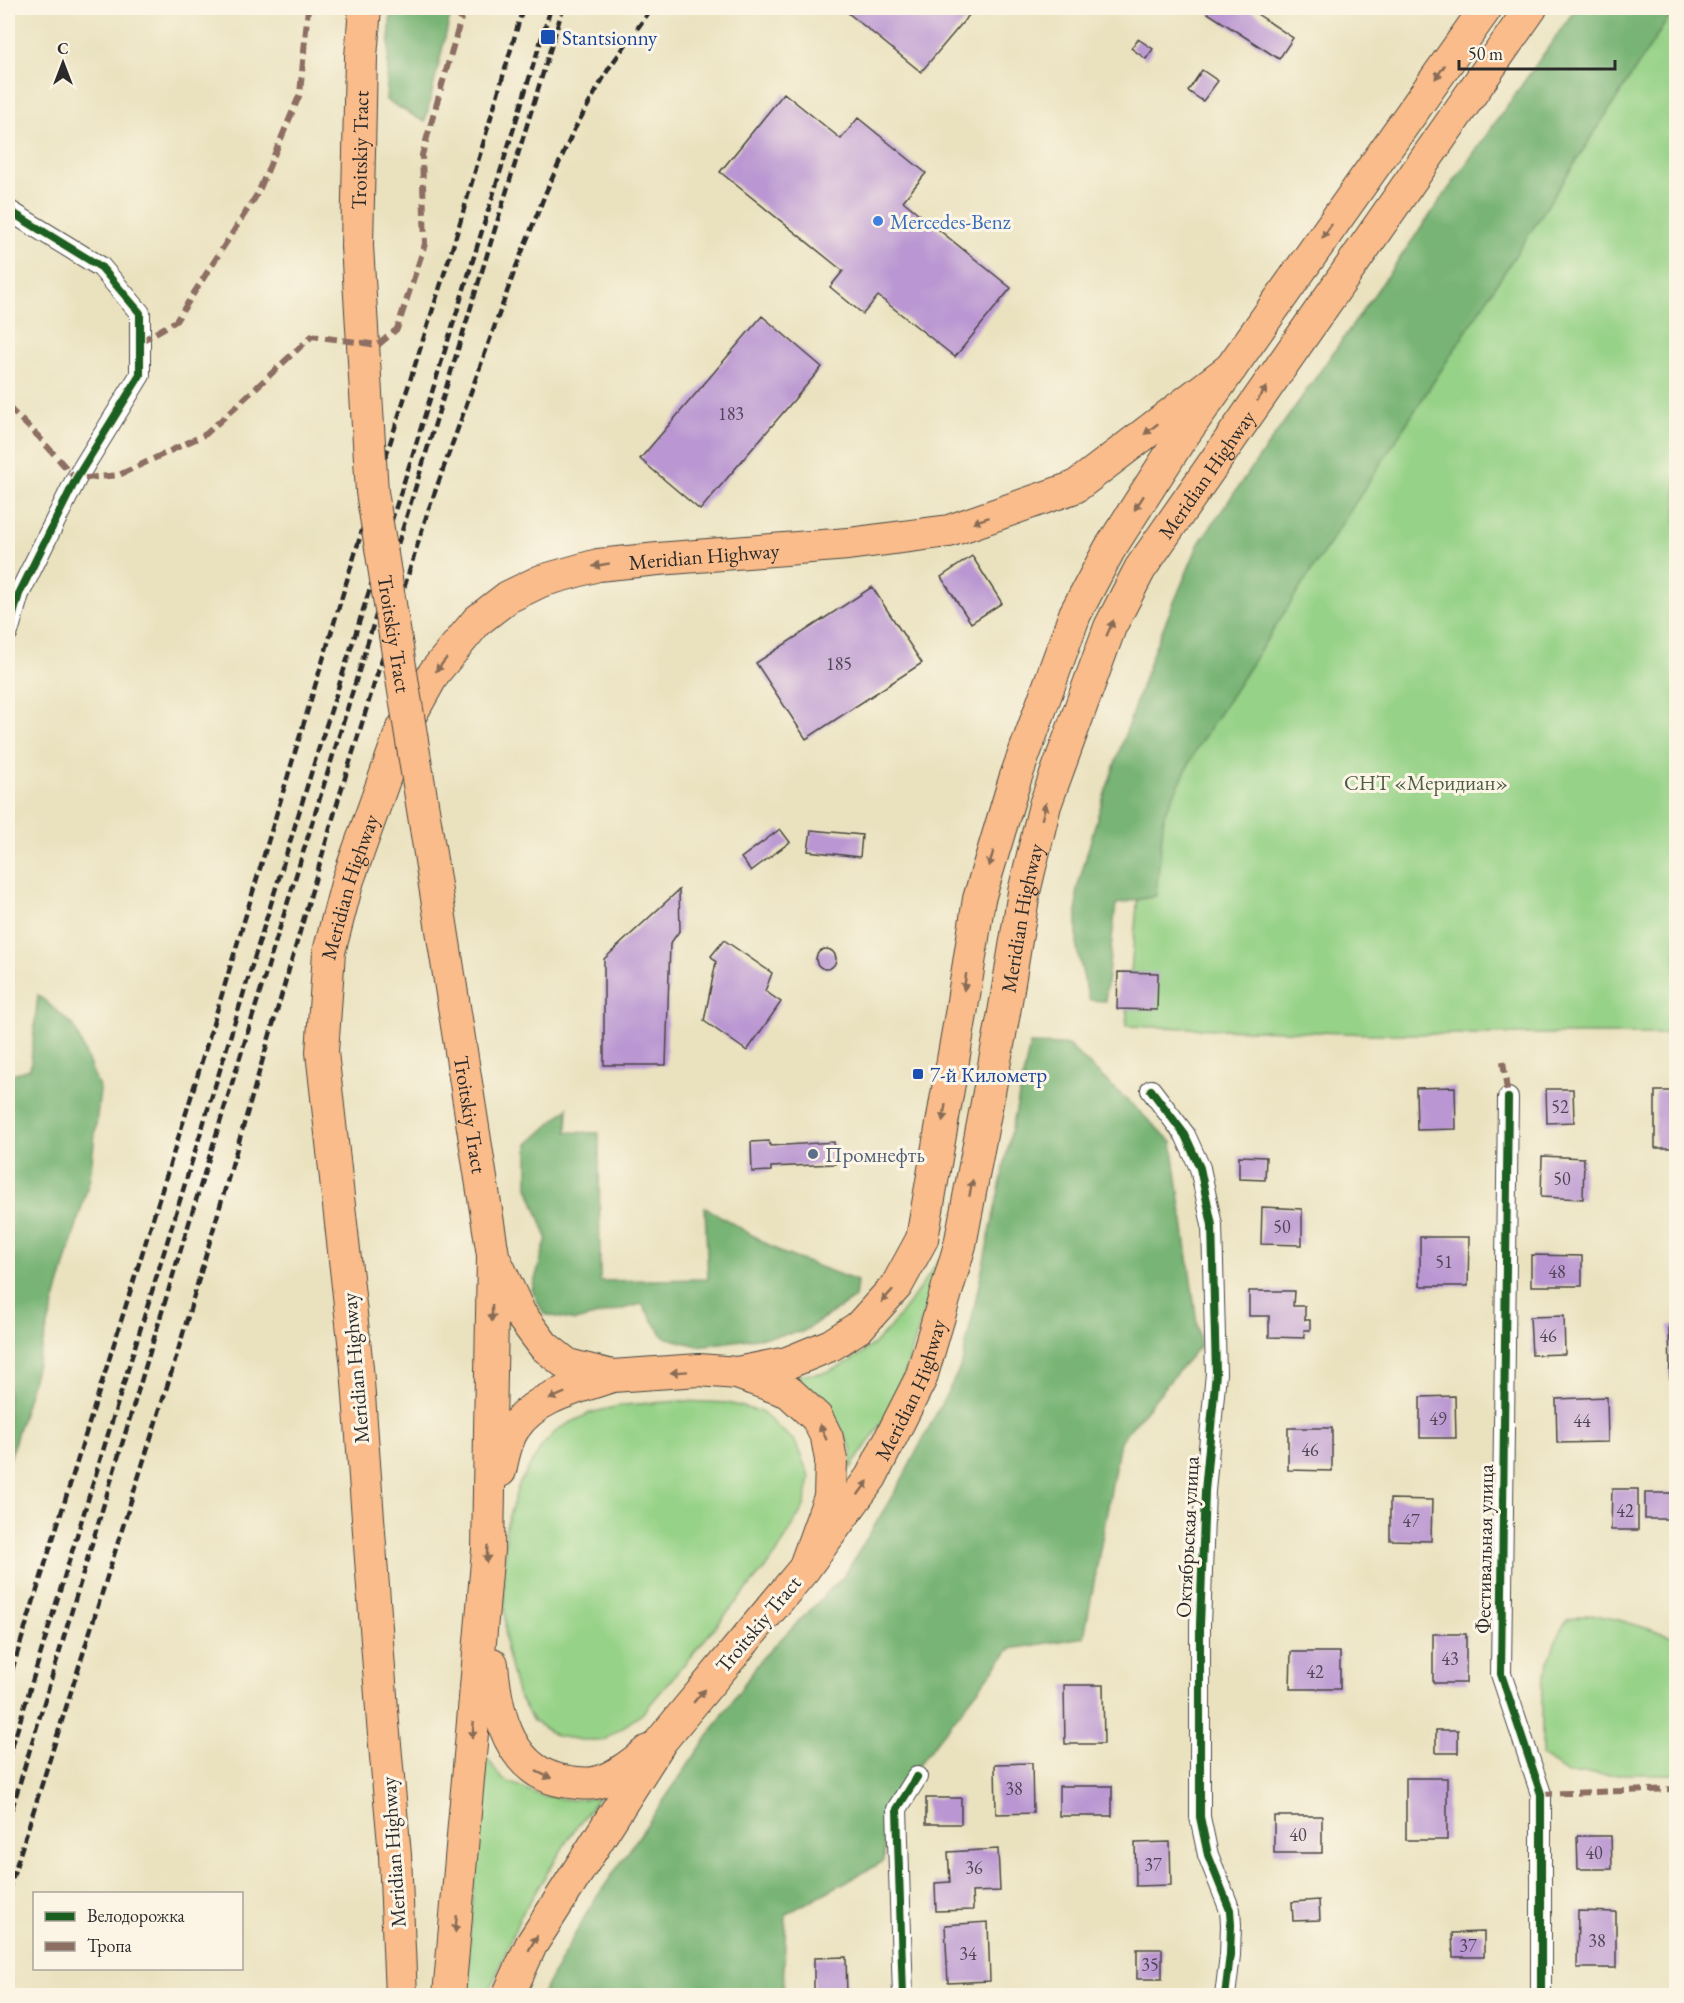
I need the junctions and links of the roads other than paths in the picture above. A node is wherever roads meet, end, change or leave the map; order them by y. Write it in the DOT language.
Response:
graph roads {
  1 [pos="364,8"];
  2 [pos="1486,8"];
  3 [pos="1531,8"];
  4 [pos="8,210"];
  5 [pos="1231,368"];
  6 [pos="8,632"];
  7 [pos="1152,1090"];
  8 [pos="1508,1098"];
  9 [pos="493,1255"];
  10 [pos="737,1373"];
  11 [pos="612,1376"];
  12 [pos="489,1519"];
  13 [pos="804,1569"];
  14 [pos="485,1588"];
  15 [pos="661,1741"];
  16 [pos="917,1777"];
  17 [pos="401,1995"];
  18 [pos="449,1995"];
  19 [pos="508,1995"];
  20 [pos="903,1995"];
  21 [pos="1225,1995"];
  22 [pos="1541,1995"];
  1 -- 9 [label="main road, Troitskiy Tract, bridge"];
  2 -- 5 [label="main road, Meridian Highway, one-way"];
  13 -- 3 [label="main road, Meridian Highway, one-way"];
  4 -- 6 [label="street"];
  5 -- 10 [label="main road, Meridian Highway, one-way"];
  5 -- 17 [label="main road, Meridian Highway, one-way"];
  7 -- 21 [label="street, Октябрьская улица"];
  8 -- 22 [label="street, Фестивальная улица"];
  9 -- 11 [label="main road, Troitskiy Tract"];
  9 -- 12 [label="main road, Troitskiy Tract, one-way"];
  10 -- 11 [label="main road, Troitskiy Tract, one-way"];
  13 -- 10 [label="main road, Troitskiy Tract, one-way"];
  11 -- 12 [label="main road, one-way"];
  12 -- 14 [label="main road, Troitskiy Tract, one-way"];
  15 -- 13 [label="main road, Troitskiy Tract, one-way"];
  14 -- 15 [label="main road, one-way"];
  14 -- 18 [label="main road, Troitskiy Tract, one-way"];
  19 -- 15 [label="main road, Troitskiy Tract, one-way"];
  16 -- 20 [label="street"];
}
